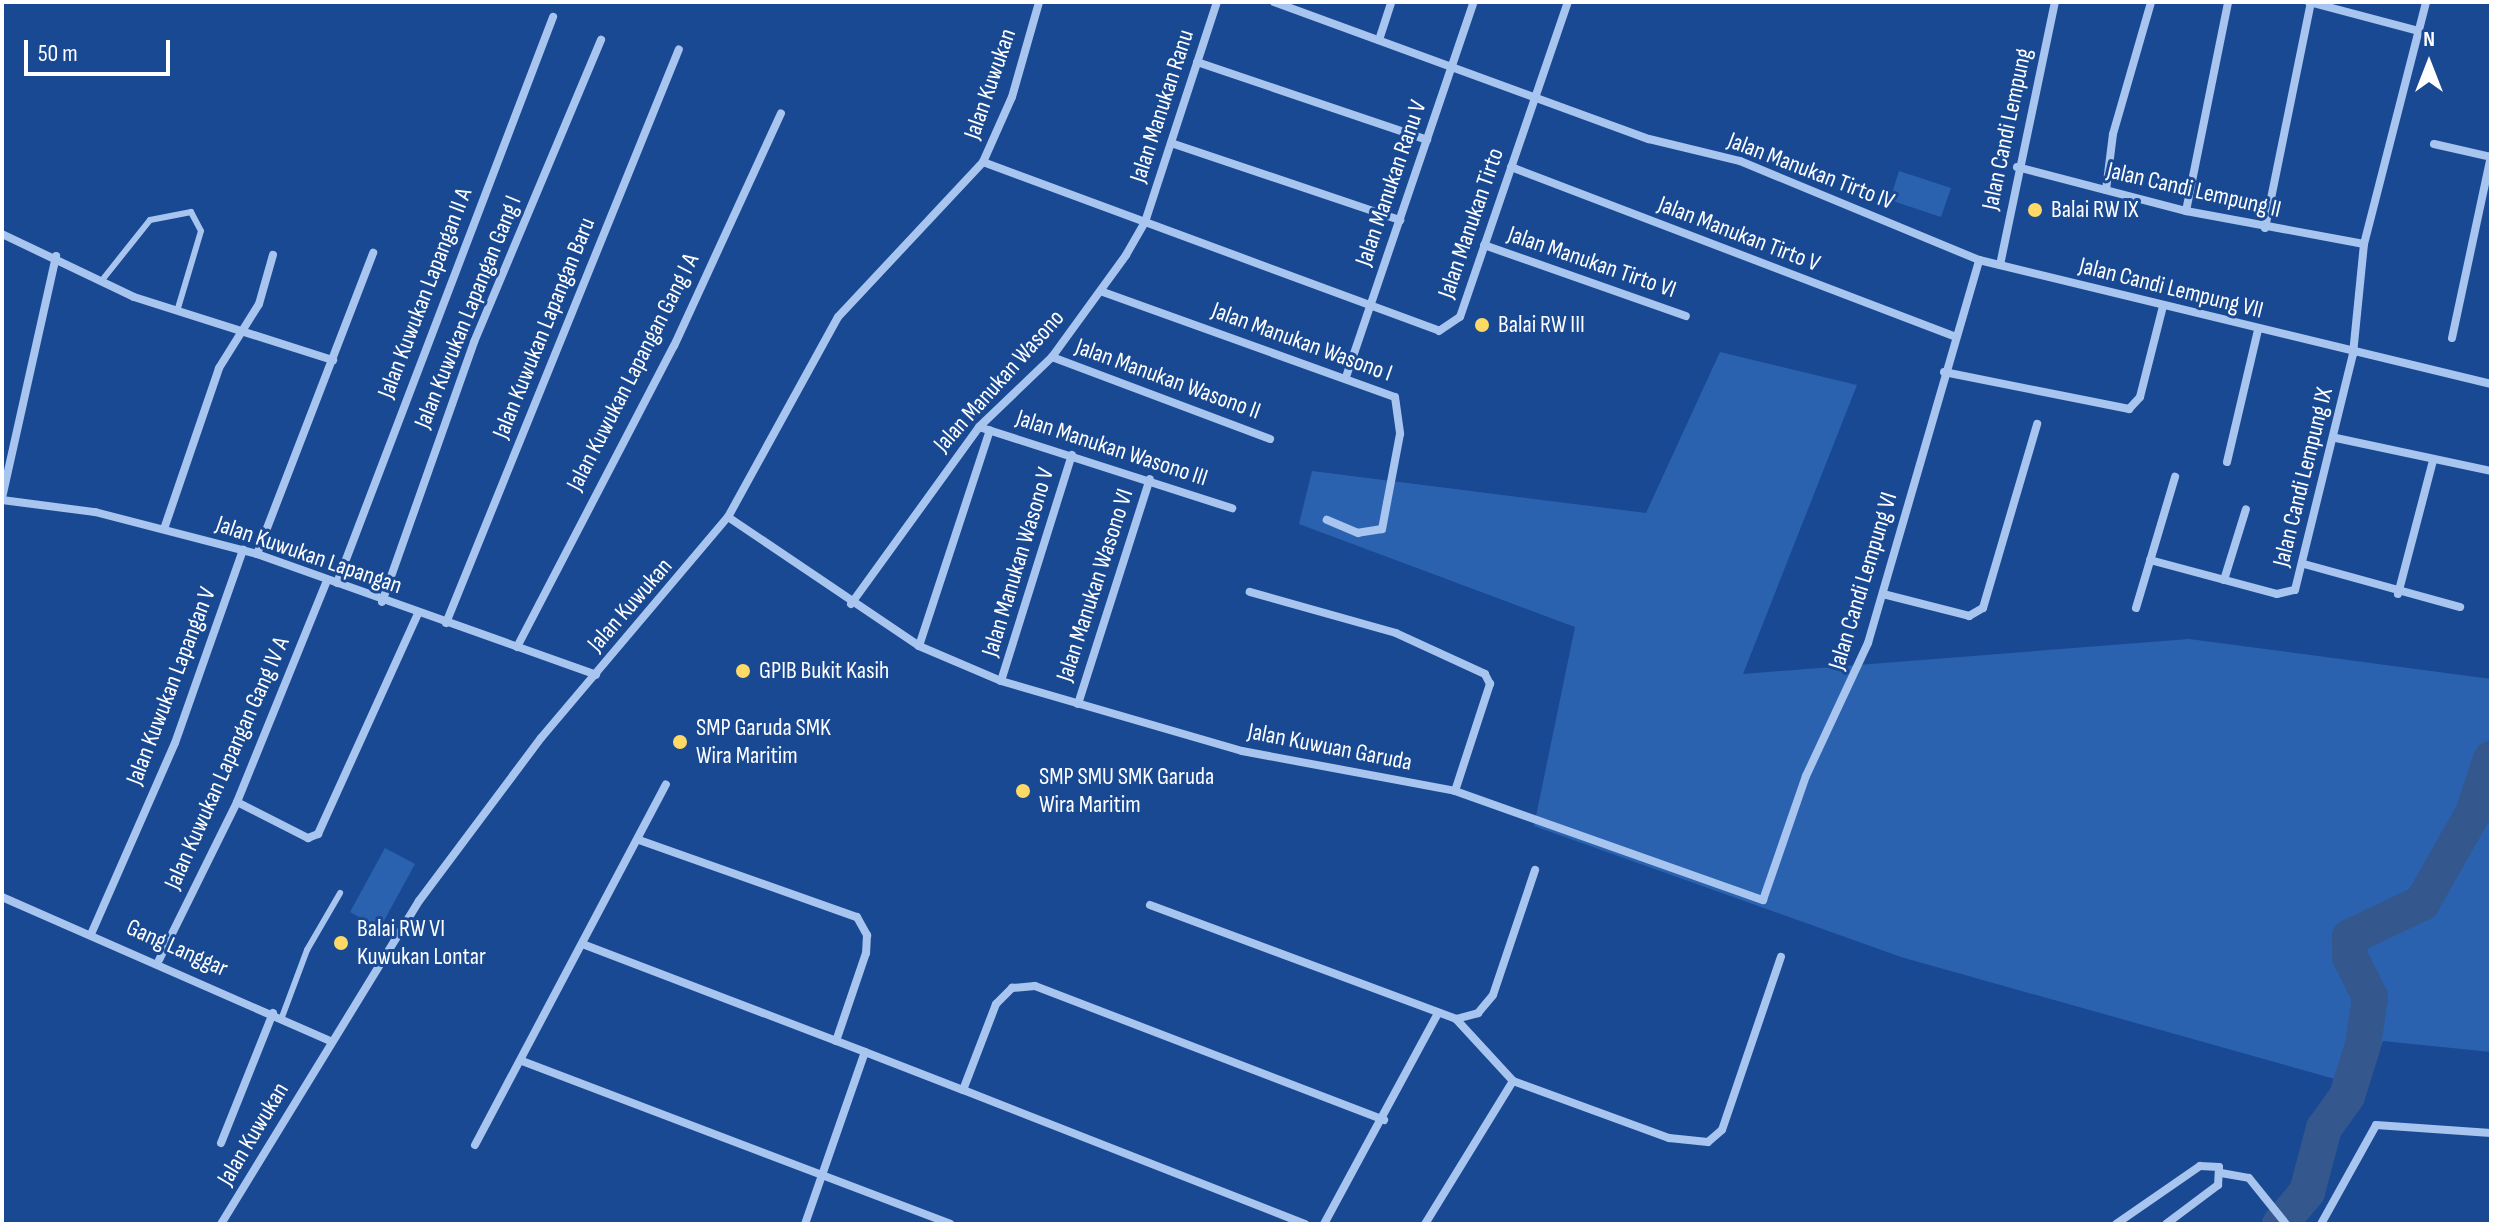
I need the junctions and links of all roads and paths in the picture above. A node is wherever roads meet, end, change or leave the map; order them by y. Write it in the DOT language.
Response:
graph roads {
  1 [pos="1037,2"];
  2 [pos="1217,2"];
  3 [pos="1274,2"];
  4 [pos="1391,2"];
  5 [pos="1474,2"];
  6 [pos="1568,2"];
  7 [pos="2055,2"];
  8 [pos="2151,2"];
  9 [pos="2228,2"];
  10 [pos="2310,2"];
  11 [pos="2426,2"];
  12 [pos="1297,5"];
  13 [pos="553,17"];
  14 [pos="2419,31"];
  15 [pos="601,40"];
  16 [pos="1379,40"];
  17 [pos="679,49"];
  18 [pos="1197,62"];
  19 [pos="1452,65"];
  20 [pos="1534,99"];
  21 [pos="781,113"];
  22 [pos="1427,140"];
  23 [pos="1171,143"];
  24 [pos="2434,144"];
  25 [pos="2491,157"];
  26 [pos="983,162"];
  27 [pos="1511,167"];
  28 [pos="2017,167"];
  29 [pos="2106,190"];
  30 [pos="2186,211"];
  31 [pos="1400,220"];
  32 [pos="1145,222"];
  33 [pos="2265,228"];
  34 [pos="2,234"];
  35 [pos="2364,244"];
  36 [pos="1484,245"];
  37 [pos="373,253"];
  38 [pos="273,255"];
  39 [pos="56,256"];
  40 [pos="1979,260"];
  41 [pos="2000,265"];
  42 [pos="103,279"];
  43 [pos="1103,292"];
  44 [pos="1371,303"];
  45 [pos="2163,306"];
  46 [pos="178,308"];
  47 [pos="1686,316"];
  48 [pos="247,328"];
  49 [pos="2258,330"];
  50 [pos="1953,336"];
  51 [pos="2452,338"];
  52 [pos="2353,354"];
  53 [pos="1052,357"];
  54 [pos="333,360"];
  55 [pos="1944,372"];
  56 [pos="1346,377"];
  57 [pos="2491,384"];
  58 [pos="2037,424"];
  59 [pos="979,427"];
  60 [pos="990,430"];
  61 [pos="2336,438"];
  62 [pos="1270,439"];
  63 [pos="1072,455"];
  64 [pos="2433,461"];
  65 [pos="2227,462"];
  66 [pos="2491,471"];
  67 [pos="2175,477"];
  68 [pos="1150,479"];
  69 [pos="2,499"];
  70 [pos="1232,508"];
  71 [pos="2246,509"];
  72 [pos="728,517"];
  73 [pos="1327,520"];
  74 [pos="164,529"];
  75 [pos="243,550"];
  76 [pos="257,554"];
  77 [pos="2150,560"];
  78 [pos="2304,564"];
  79 [pos="327,580"];
  80 [pos="2224,580"];
  81 [pos="337,583"];
  82 [pos="1250,592"];
  83 [pos="1883,594"];
  84 [pos="2398,594"];
  85 [pos="382,602"];
  86 [pos="851,604"];
  87 [pos="2460,607"];
  88 [pos="2136,608"];
  89 [pos="418,614"];
  90 [pos="446,623"];
  91 [pos="919,646"];
  92 [pos="517,647"];
  93 [pos="596,675"];
  94 [pos="1001,681"];
  95 [pos="1078,704"];
  96 [pos="666,785"];
  97 [pos="1455,791"];
  98 [pos="237,802"];
  99 [pos="639,840"];
  100 [pos="1535,870"];
  101 [pos="340,893"];
  102 [pos="2,897"];
  103 [pos="1760,902"];
  104 [pos="1150,905"];
  105 [pos="92,932"];
  106 [pos="585,945"];
  107 [pos="1781,957"];
  108 [pos="159,960"];
  109 [pos="1438,1013"];
  110 [pos="278,1015"];
  111 [pos="1456,1019"];
  112 [pos="836,1041"];
  113 [pos="332,1042"];
  114 [pos="865,1052"];
  115 [pos="522,1061"];
  116 [pos="1513,1081"];
  117 [pos="963,1090"];
  118 [pos="1384,1120"];
  119 [pos="2491,1133"];
  120 [pos="221,1143"];
  121 [pos="475,1145"];
  122 [pos="2221,1173"];
  123 [pos="822,1175"];
  124 [pos="221,1224"];
  125 [pos="805,1224"];
  126 [pos="950,1224"];
  127 [pos="1305,1224"];
  128 [pos="1324,1224"];
  129 [pos="1425,1224"];
  130 [pos="2116,1224"];
  131 [pos="2166,1224"];
  132 [pos="2286,1224"];
  133 [pos="2321,1224"];
  1 -- 26 [label="street, Jalan Kuwukan"];
  2 -- 18 [label="street, Jalan Manukan Ranu"];
  3 -- 12 [label="street, Jalan Manukan Tirto IV"];
  4 -- 16 [label="street"];
  5 -- 19 [label="street, Jalan Manukan Ranu V"];
  6 -- 20 [label="street, Jalan Manukan Tirto"];
  7 -- 28 [label="street, Jalan Candi Lempung"];
  8 -- 29 [label="street"];
  9 -- 30 [label="street"];
  10 -- 14 [label="street"];
  10 -- 33 [label="street"];
  11 -- 14 [label="street, Jalan Candi Lempung IX"];
  12 -- 16 [label="street, Jalan Manukan Tirto IV"];
  13 -- 81 [label="street, Jalan Kuwukan Lapangan II A"];
  14 -- 35 [label="street, Jalan Candi Lempung IX"];
  15 -- 85 [label="street, Jalan Kuwukan Lapangan Gang I"];
  16 -- 19 [label="street, Jalan Manukan Tirto IV"];
  17 -- 90 [label="street, Jalan Kuwukan Lapangan Baru"];
  18 -- 22 [label="street"];
  18 -- 23 [label="street, Jalan Manukan Ranu"];
  19 -- 20 [label="street, Jalan Manukan Tirto IV"];
  19 -- 22 [label="street, Jalan Manukan Ranu V"];
  20 -- 27 [label="street, Jalan Manukan Tirto"];
  20 -- 40 [label="street, Jalan Manukan Tirto IV"];
  21 -- 92 [label="street, Jalan Kuwukan Lapangan Gang I A"];
  22 -- 31 [label="street, Jalan Manukan Ranu V"];
  23 -- 31 [label="street"];
  23 -- 32 [label="street, Jalan Manukan Ranu"];
  24 -- 25 [label="street"];
  25 -- 51 [label="street"];
  26 -- 32 [label="street, Jalan Manukan Tirto"];
  26 -- 72 [label="street, Jalan Kuwukan"];
  27 -- 36 [label="street, Jalan Manukan Tirto"];
  27 -- 50 [label="street, Jalan Manukan Tirto V"];
  28 -- 29 [label="street, Jalan Candi Lempung II"];
  28 -- 41 [label="street, Jalan Candi Lempung"];
  29 -- 30 [label="street, Jalan Candi Lempung II"];
  30 -- 33 [label="street, Jalan Candi Lempung II"];
  31 -- 44 [label="street, Jalan Manukan Ranu V"];
  32 -- 43 [label="street, Jalan Manukan Wasono"];
  32 -- 44 [label="street, Jalan Manukan Tirto"];
  33 -- 35 [label="street, Jalan Candi Lempung II"];
  34 -- 39 [label="street"];
  35 -- 52 [label="street, Jalan Candi Lempung IX"];
  36 -- 44 [label="street, Jalan Manukan Tirto"];
  36 -- 47 [label="street, Jalan Manukan Tirto VI"];
  37 -- 54 [label="street"];
  38 -- 48 [label="street"];
  39 -- 42 [label="street"];
  39 -- 69 [label="street"];
  40 -- 41 [label="street, Jalan Candi Lempung VII"];
  40 -- 50 [label="street, Jalan Candi Lempung VI"];
  41 -- 45 [label="street, Jalan Candi Lempung VII"];
  42 -- 46 [label="street"];
  42 -- 46 [label="lane"];
  43 -- 53 [label="street, Jalan Manukan Wasono"];
  43 -- 56 [label="street, Jalan Manukan Wasono I"];
  44 -- 56 [label="street, Jalan Manukan Ranu V"];
  45 -- 49 [label="street, Jalan Candi Lempung VII"];
  45 -- 55 [label="street"];
  46 -- 48 [label="street"];
  48 -- 54 [label="street"];
  48 -- 74 [label="street"];
  49 -- 52 [label="street, Jalan Candi Lempung VII"];
  49 -- 65 [label="street"];
  50 -- 55 [label="street, Jalan Candi Lempung VI"];
  52 -- 57 [label="street, Jalan Candi Lempung VII"];
  52 -- 61 [label="street, Jalan Candi Lempung IX"];
  53 -- 59 [label="street, Jalan Manukan Wasono"];
  53 -- 62 [label="street, Jalan Manukan Wasono II"];
  54 -- 76 [label="street"];
  55 -- 83 [label="street, Jalan Candi Lempung VI"];
  56 -- 73 [label="street, Jalan Manukan Wasono I"];
  58 -- 83 [label="street"];
  59 -- 60 [label="street, Jalan Manukan Wasono III"];
  59 -- 86 [label="street, Jalan Manukan Wasono"];
  60 -- 63 [label="street, Jalan Manukan Wasono III"];
  60 -- 91 [label="street"];
  61 -- 64 [label="street"];
  61 -- 78 [label="street, Jalan Candi Lempung IX"];
  63 -- 68 [label="street, Jalan Manukan Wasono III"];
  63 -- 94 [label="street, Jalan Manukan Wasono V"];
  64 -- 66 [label="street"];
  64 -- 84 [label="street"];
  67 -- 77 [label="street"];
  68 -- 70 [label="street, Jalan Manukan Wasono III"];
  68 -- 95 [label="street, Jalan Manukan Wasono VI"];
  69 -- 74 [label="street, Jalan Kuwukan Lapangan"];
  71 -- 80 [label="street"];
  72 -- 86 [label="street, Jalan Kuwuan Garuda"];
  72 -- 93 [label="street, Jalan Kuwukan"];
  74 -- 75 [label="street, Jalan Kuwukan Lapangan"];
  75 -- 76 [label="street, Jalan Kuwukan Lapangan"];
  75 -- 105 [label="street, Jalan Kuwukan Lapangan V"];
  76 -- 79 [label="street, Jalan Kuwukan Lapangan"];
  77 -- 80 [label="street"];
  77 -- 88 [label="street"];
  78 -- 80 [label="street, Jalan Candi Lempung IX"];
  78 -- 84 [label="street"];
  79 -- 81 [label="street, Jalan Kuwukan Lapangan"];
  79 -- 98 [label="street, Jalan Kuwukan Lapangan Gang IV A"];
  81 -- 85 [label="street, Jalan Kuwukan Lapangan"];
  82 -- 97 [label="street"];
  83 -- 103 [label="street, Jalan Candi Lempung VI"];
  84 -- 87 [label="street"];
  85 -- 89 [label="street, Jalan Kuwukan Lapangan"];
  86 -- 91 [label="street, Jalan Kuwuan Garuda"];
  89 -- 90 [label="street, Jalan Kuwukan Lapangan"];
  89 -- 98 [label="street"];
  90 -- 92 [label="street, Jalan Kuwukan Lapangan"];
  91 -- 94 [label="street, Jalan Kuwuan Garuda"];
  92 -- 93 [label="street, Jalan Kuwukan Lapangan"];
  93 -- 113 [label="street, Jalan Kuwukan"];
  94 -- 95 [label="street, Jalan Kuwuan Garuda"];
  95 -- 97 [label="street, Jalan Kuwuan Garuda"];
  96 -- 99 [label="street"];
  97 -- 103 [label="street, Jalan Kuwuan Garuda"];
  98 -- 108 [label="street, Jalan Kuwukan Lapangan Gang IV A"];
  99 -- 106 [label="street"];
  99 -- 112 [label="street"];
  100 -- 111 [label="street"];
  101 -- 110 [label="lane"];
  102 -- 105 [label="street, Gang Langgar"];
  104 -- 109 [label="street"];
  105 -- 108 [label="street, Gang Langgar"];
  106 -- 112 [label="street"];
  106 -- 115 [label="street"];
  107 -- 116 [label="street"];
  108 -- 110 [label="street, Gang Langgar"];
  109 -- 111 [label="street"];
  109 -- 118 [label="street"];
  110 -- 113 [label="street, Gang Langgar"];
  110 -- 120 [label="street"];
  111 -- 116 [label="street"];
  112 -- 114 [label="street"];
  113 -- 124 [label="street, Jalan Kuwukan"];
  114 -- 117 [label="street"];
  114 -- 123 [label="street"];
  115 -- 121 [label="street"];
  115 -- 123 [label="street"];
  116 -- 129 [label="street"];
  117 -- 118 [label="street"];
  117 -- 127 [label="street"];
  118 -- 128 [label="street"];
  119 -- 133 [label="street"];
  122 -- 130 [label="street"];
  122 -- 131 [label="street"];
  122 -- 132 [label="street"];
  123 -- 125 [label="street"];
  123 -- 126 [label="street"];
}
